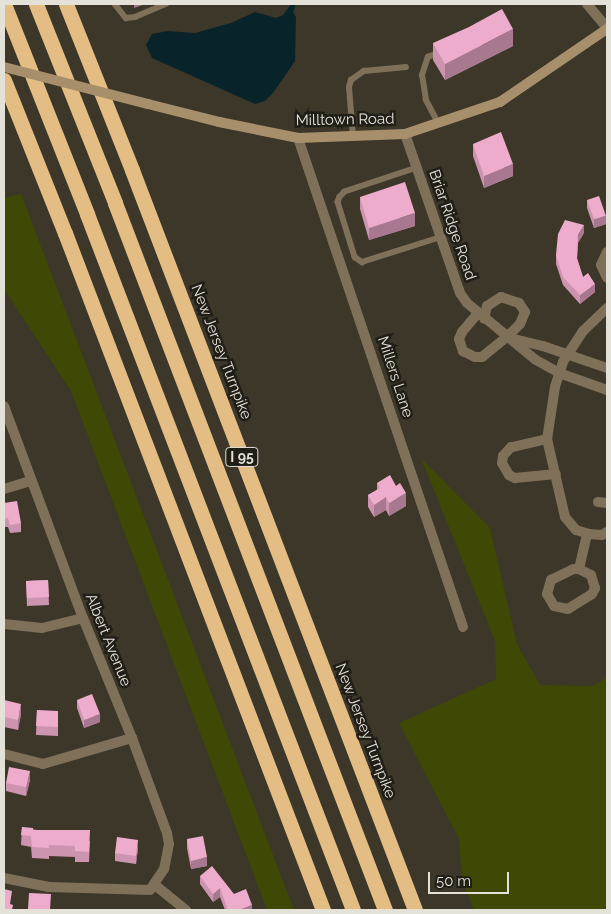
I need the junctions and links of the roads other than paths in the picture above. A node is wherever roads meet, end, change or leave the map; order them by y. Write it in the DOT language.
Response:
graph roads {
  1 [pos="4,4"];
  2 [pos="36,4"];
  3 [pos="66,4"];
  4 [pos="115,4"];
  5 [pos="166,4"];
  6 [pos="587,4"];
  7 [pos="607,28"];
  8 [pos="444,49"];
  9 [pos="4,67"];
  10 [pos="406,68"];
  11 [pos="4,80"];
  12 [pos="438,123"];
  13 [pos="405,134"];
  14 [pos="353,137"];
  15 [pos="298,138"];
  16 [pos="417,168"];
  17 [pos="441,237"];
  18 [pos="607,252"];
  19 [pos="607,278"];
  20 [pos="607,308"];
  21 [pos="481,316"];
  22 [pos="507,337"];
  23 [pos="567,354"];
  24 [pos="607,368"];
  25 [pos="558,373"];
  26 [pos="607,390"];
  27 [pos="4,406"];
  28 [pos="547,440"];
  29 [pos="556,474"];
  30 [pos="30,481"];
  31 [pos="4,489"];
  32 [pos="607,532"];
  33 [pos="587,534"];
  34 [pos="579,569"];
  35 [pos="83,618"];
  36 [pos="4,624"];
  37 [pos="463,627"];
  38 [pos="132,738"];
  39 [pos="4,754"];
  40 [pos="4,878"];
  41 [pos="155,885"];
  42 [pos="186,910"];
  43 [pos="323,910"];
  44 [pos="353,910"];
  45 [pos="385,910"];
  46 [pos="415,910"];
  1 -- 44 [label="highway"];
  2 -- 45 [label="highway, I 95"];
  3 -- 46 [label="highway, New Jersey Turnpike / I 95"];
  4 -- 5 [label="lane"];
  6 -- 7 [label="street"];
  7 -- 12 [label="street, Milltown Road"];
  8 -- 12 [label="lane"];
  9 -- 15 [label="street, Milltown Road, bridge"];
  10 -- 14 [label="lane"];
  11 -- 43 [label="highway"];
  12 -- 13 [label="street, Milltown Road"];
  13 -- 14 [label="street, Milltown Road"];
  13 -- 16 [label="street, Briar Ridge Road"];
  14 -- 15 [label="street, Milltown Road"];
  15 -- 37 [label="street, Millers Lane"];
  16 -- 17 [label="street, Briar Ridge Road"];
  16 -- 17 [label="lane"];
  17 -- 21 [label="street, Briar Ridge Road"];
  18 -- 19 [label="street"];
  20 -- 23 [label="street"];
  21 -- 22 [label="street, Briar Ridge Road"];
  21 -- 22 [label="street"];
  21 -- 22 [label="street"];
  22 -- 23 [label="street, Briar Ridge Road"];
  22 -- 25 [label="street, Briar Ridge Road"];
  23 -- 24 [label="street, Briar Ridge Road"];
  23 -- 25 [label="street"];
  25 -- 26 [label="street, Briar Ridge Road"];
  25 -- 28 [label="street"];
  27 -- 30 [label="street, Albert Avenue"];
  28 -- 29 [label="street"];
  28 -- 29 [label="street"];
  29 -- 33 [label="street"];
  30 -- 31 [label="street"];
  30 -- 35 [label="street, Albert Avenue"];
  32 -- 33 [label="street"];
  33 -- 34 [label="street"];
  34 -- 34 [label="street"];
  35 -- 36 [label="street"];
  35 -- 38 [label="street, Albert Avenue"];
  38 -- 39 [label="street"];
  38 -- 41 [label="street, Albert Avenue"];
  40 -- 41 [label="street"];
  41 -- 42 [label="street"];
}
